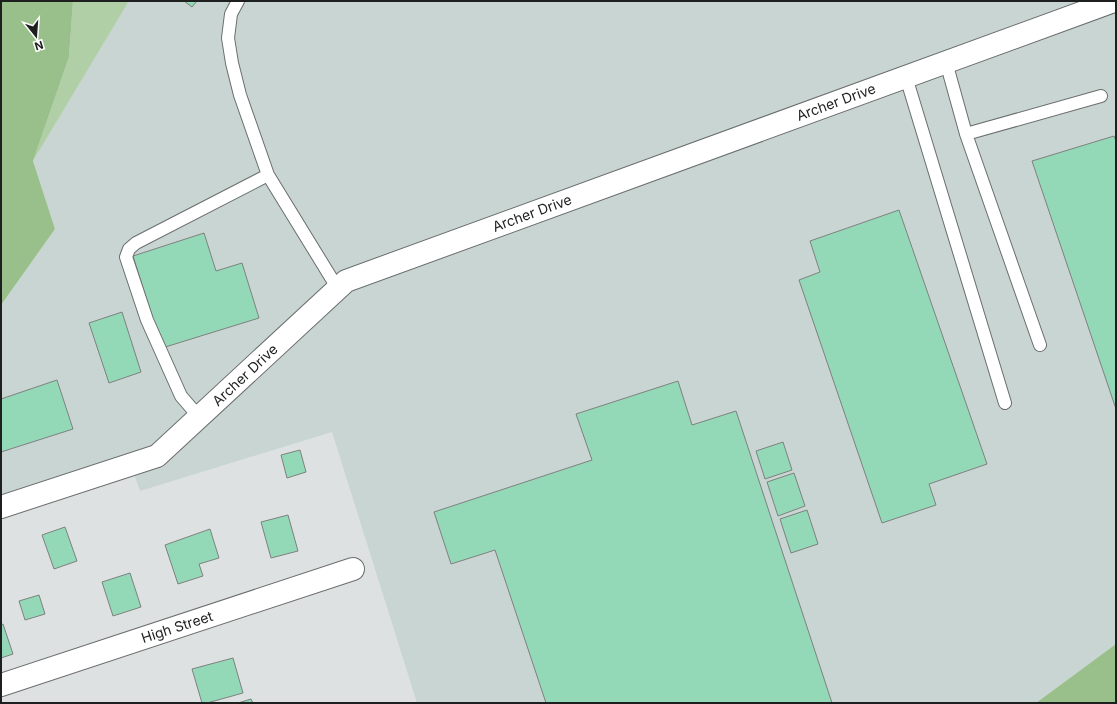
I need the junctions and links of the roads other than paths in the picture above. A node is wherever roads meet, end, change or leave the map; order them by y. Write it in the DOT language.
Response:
graph roads {
  1 [pos="238,1"];
  2 [pos="1114,1"];
  3 [pos="946,62"];
  4 [pos="906,77"];
  5 [pos="1101,96"];
  6 [pos="966,134"];
  7 [pos="268,175"];
  8 [pos="338,289"];
  9 [pos="1040,345"];
  10 [pos="1005,403"];
  11 [pos="199,417"];
  12 [pos="1,507"];
  13 [pos="353,569"];
  14 [pos="1,685"];
  1 -- 7 [label="lane"];
  2 -- 3 [label="street, Archer Drive"];
  3 -- 4 [label="street, Archer Drive"];
  3 -- 6 [label="lane"];
  4 -- 8 [label="street, Archer Drive"];
  4 -- 10 [label="lane"];
  5 -- 6 [label="lane"];
  6 -- 9 [label="lane"];
  7 -- 8 [label="lane"];
  7 -- 11 [label="lane"];
  8 -- 11 [label="street, Archer Drive"];
  11 -- 12 [label="street, Archer Drive"];
  13 -- 14 [label="street, High Street"];
}
